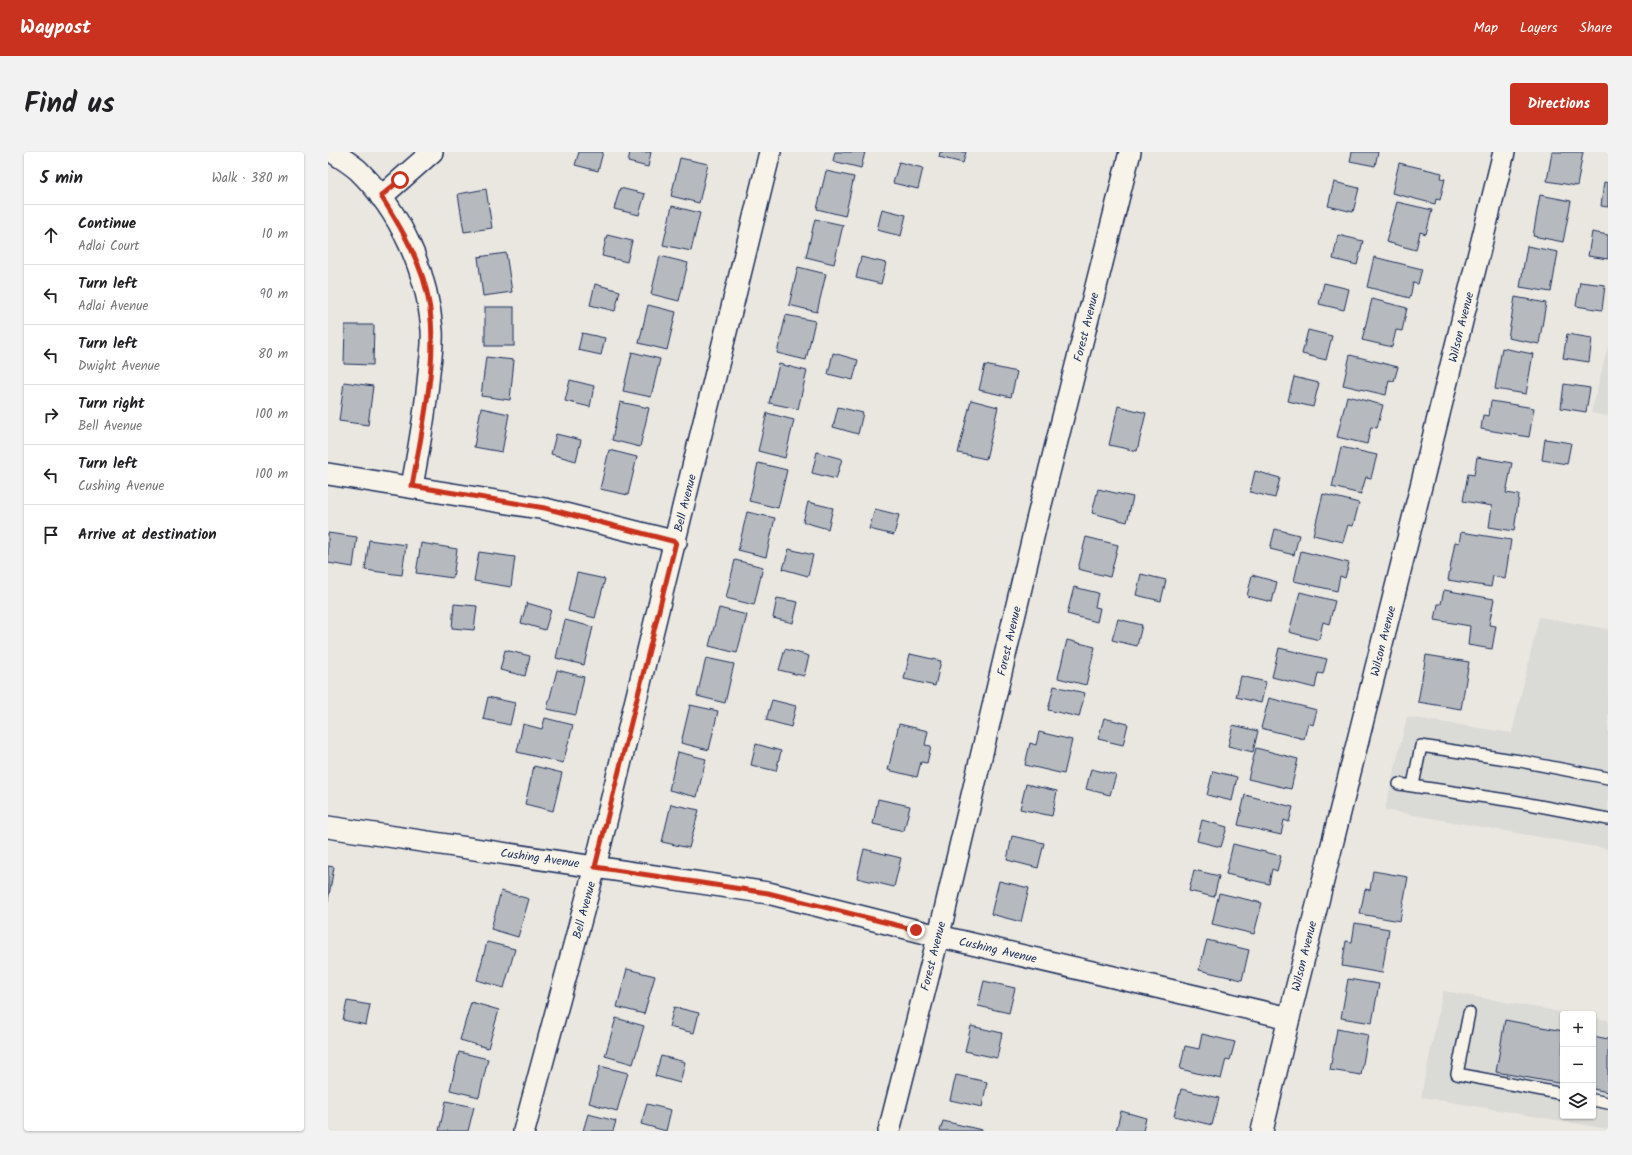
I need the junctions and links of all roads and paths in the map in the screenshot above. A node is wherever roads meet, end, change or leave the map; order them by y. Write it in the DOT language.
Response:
graph roads {
  1 [pos="333,152"];
  2 [pos="432,152"];
  3 [pos="770,152"];
  4 [pos="1130,152"];
  5 [pos="1504,152"];
  6 [pos="381,196"];
  7 [pos="328,474"];
  8 [pos="412,486"];
  9 [pos="676,542"];
  10 [pos="1608,778"];
  11 [pos="1398,784"];
  12 [pos="1413,785"];
  13 [pos="1608,819"];
  14 [pos="328,827"];
  15 [pos="595,867"];
  16 [pos="938,936"];
  17 [pos="1469,1013"];
  18 [pos="1289,1018"];
  19 [pos="1560,1093"];
  20 [pos="1596,1101"];
  21 [pos="1608,1103"];
  22 [pos="524,1131"];
  23 [pos="889,1131"];
  24 [pos="1262,1131"];
  1 -- 6 [label="street"];
  2 -- 6 [label="street"];
  3 -- 9 [label="street, Bell Avenue"];
  4 -- 16 [label="street, Forest Avenue"];
  5 -- 18 [label="street, Wilson Avenue"];
  6 -- 8 [label="street"];
  7 -- 8 [label="street"];
  8 -- 9 [label="street"];
  9 -- 15 [label="street, Bell Avenue"];
  10 -- 12 [label="lane"];
  11 -- 12 [label="lane"];
  12 -- 13 [label="lane"];
  14 -- 15 [label="street, Cushing Avenue"];
  15 -- 16 [label="street, Cushing Avenue"];
  15 -- 22 [label="street, Bell Avenue"];
  16 -- 18 [label="street, Cushing Avenue"];
  16 -- 23 [label="street, Forest Avenue"];
  17 -- 19 [label="lane"];
  18 -- 24 [label="street, Wilson Avenue"];
  20 -- 21 [label="lane"];
}
